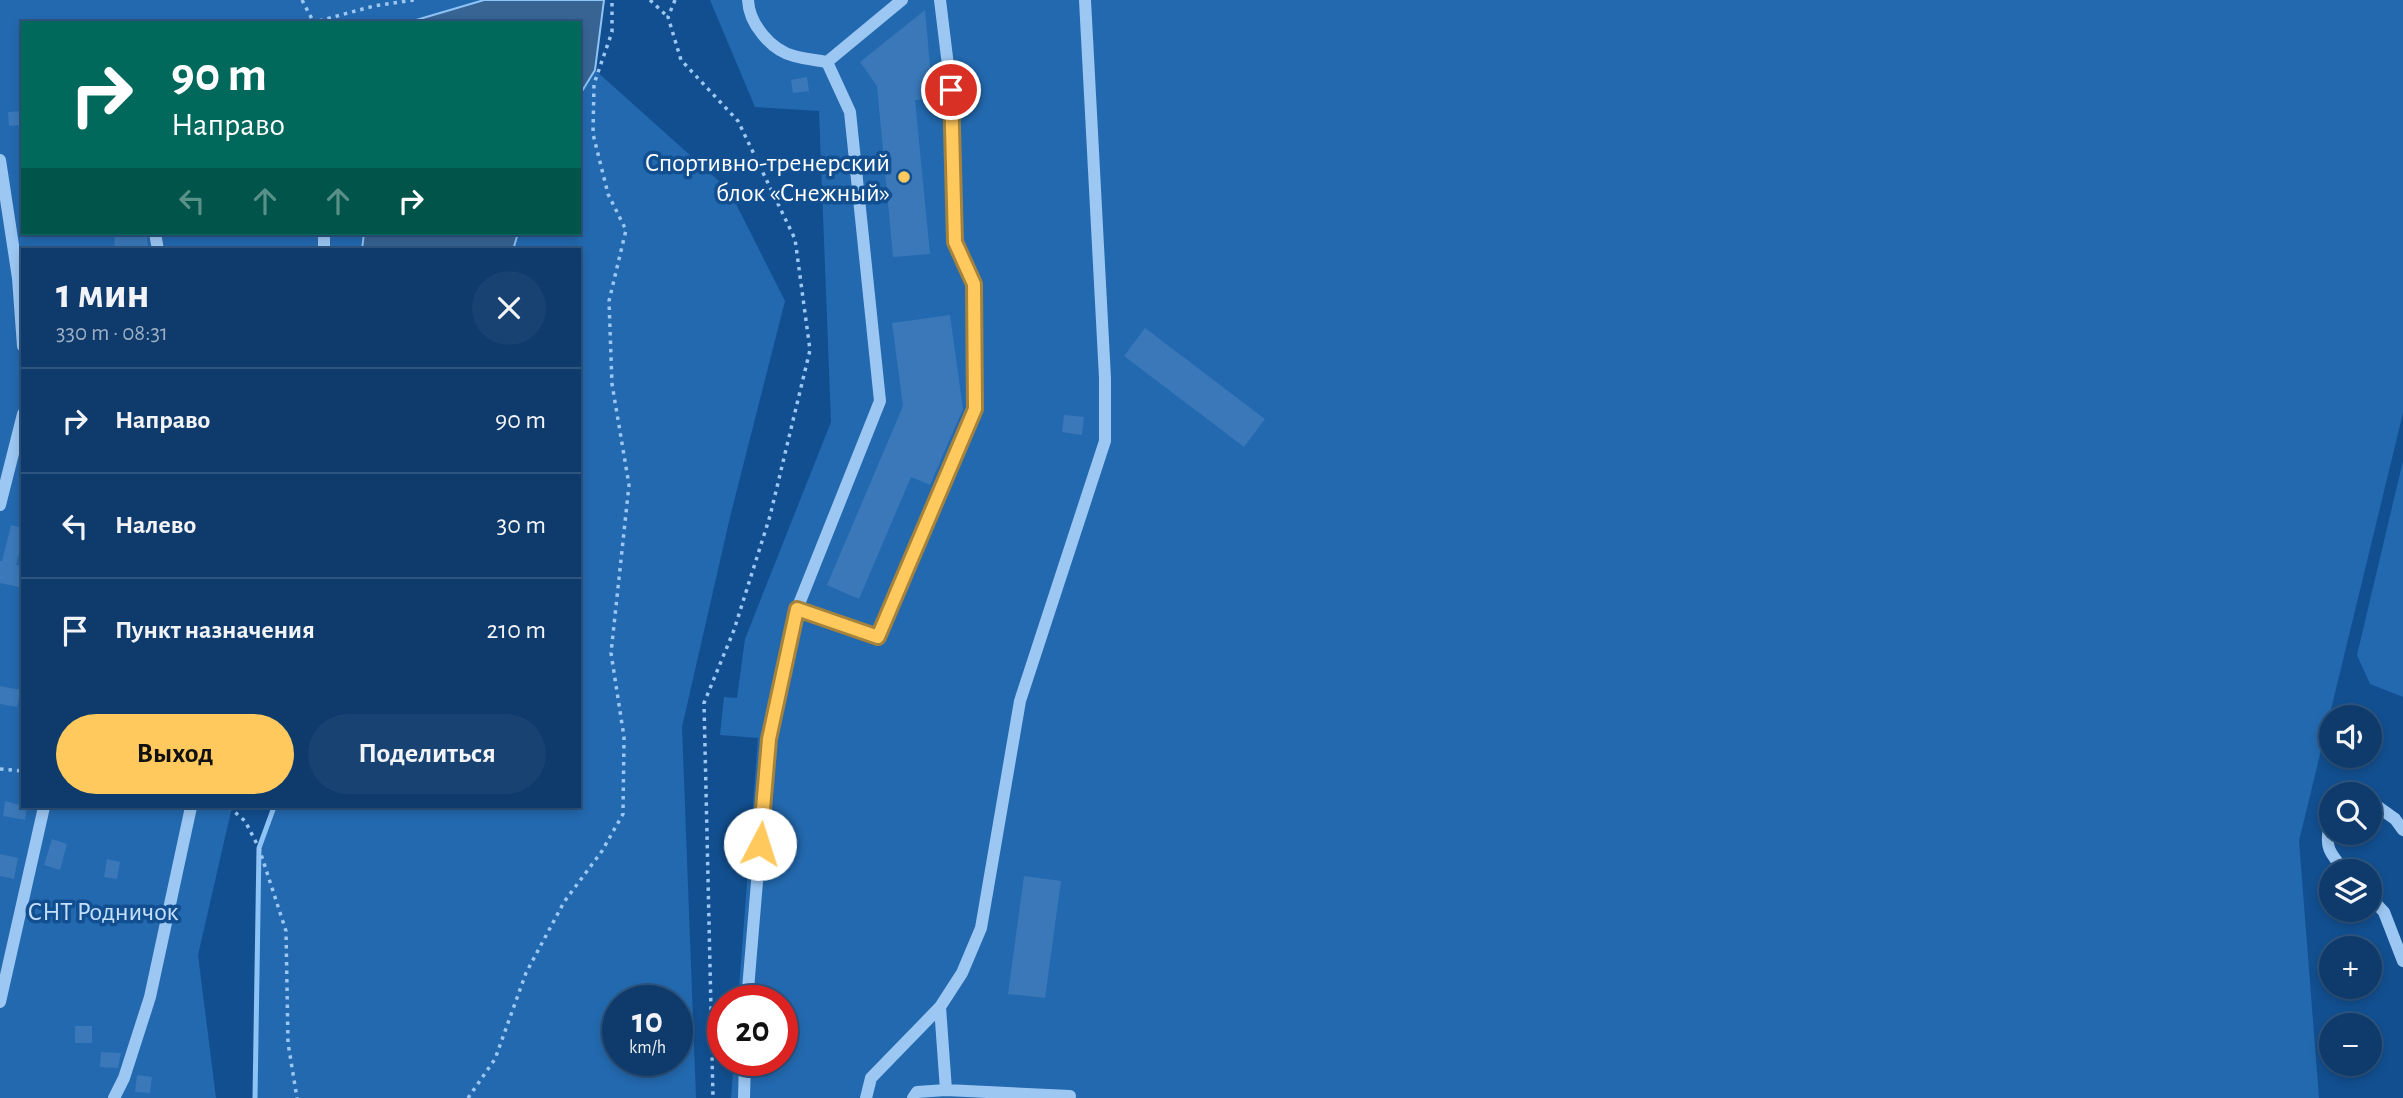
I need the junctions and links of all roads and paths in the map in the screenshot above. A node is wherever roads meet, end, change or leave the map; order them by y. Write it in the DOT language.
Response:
graph roads {
  1 [pos="302,0"];
  2 [pos="373,0"];
  3 [pos="414,0"];
  4 [pos="612,0"];
  5 [pos="650,0"];
  6 [pos="675,0"];
  7 [pos="748,0"];
  8 [pos="902,0"];
  9 [pos="940,0"];
  10 [pos="1085,0"];
  11 [pos="374,6"];
  12 [pos="668,17"];
  13 [pos="312,21"];
  14 [pos="316,21"];
  15 [pos="827,62"];
  16 [pos="0,160"];
  17 [pos="21,319"];
  18 [pos="21,422"];
  19 [pos="0,505"];
  20 [pos="797,609"];
  21 [pos="0,769"];
  22 [pos="21,771"];
  23 [pos="44,808"];
  24 [pos="191,808"];
  25 [pos="230,808"];
  26 [pos="2382,810"];
  27 [pos="2403,830"];
  28 [pos="2382,910"];
  29 [pos="2403,961"];
  30 [pos="748,985"];
  31 [pos="0,1002"];
  32 [pos="940,1007"];
  33 [pos="745,1076"];
  34 [pos="946,1090"];
  35 [pos="1070,1096"];
  36 [pos="114,1098"];
  37 [pos="297,1098"];
  38 [pos="468,1098"];
  39 [pos="713,1098"];
  40 [pos="744,1098"];
  41 [pos="866,1098"];
  42 [pos="914,1098"];
  1 -- 13 [label="path"];
  2 -- 11 [label="path"];
  3 -- 11 [label="path"];
  4 -- 38 [label="path"];
  5 -- 12 [label="path"];
  6 -- 12 [label="path"];
  7 -- 15 [label="street"];
  8 -- 15 [label="street"];
  9 -- 20 [label="street"];
  10 -- 32 [label="street"];
  11 -- 14 [label="path"];
  12 -- 39 [label="path"];
  15 -- 20 [label="street"];
  16 -- 17 [label="street"];
  18 -- 19 [label="street"];
  20 -- 30 [label="street"];
  21 -- 22 [label="path"];
  23 -- 31 [label="street"];
  24 -- 36 [label="street"];
  25 -- 37 [label="path"];
  26 -- 27 [label="street"];
  28 -- 29 [label="street"];
  32 -- 34 [label="street"];
  32 -- 41 [label="street"];
  33 -- 40 [label="street"];
  34 -- 35 [label="street"];
  34 -- 42 [label="street"];
}
